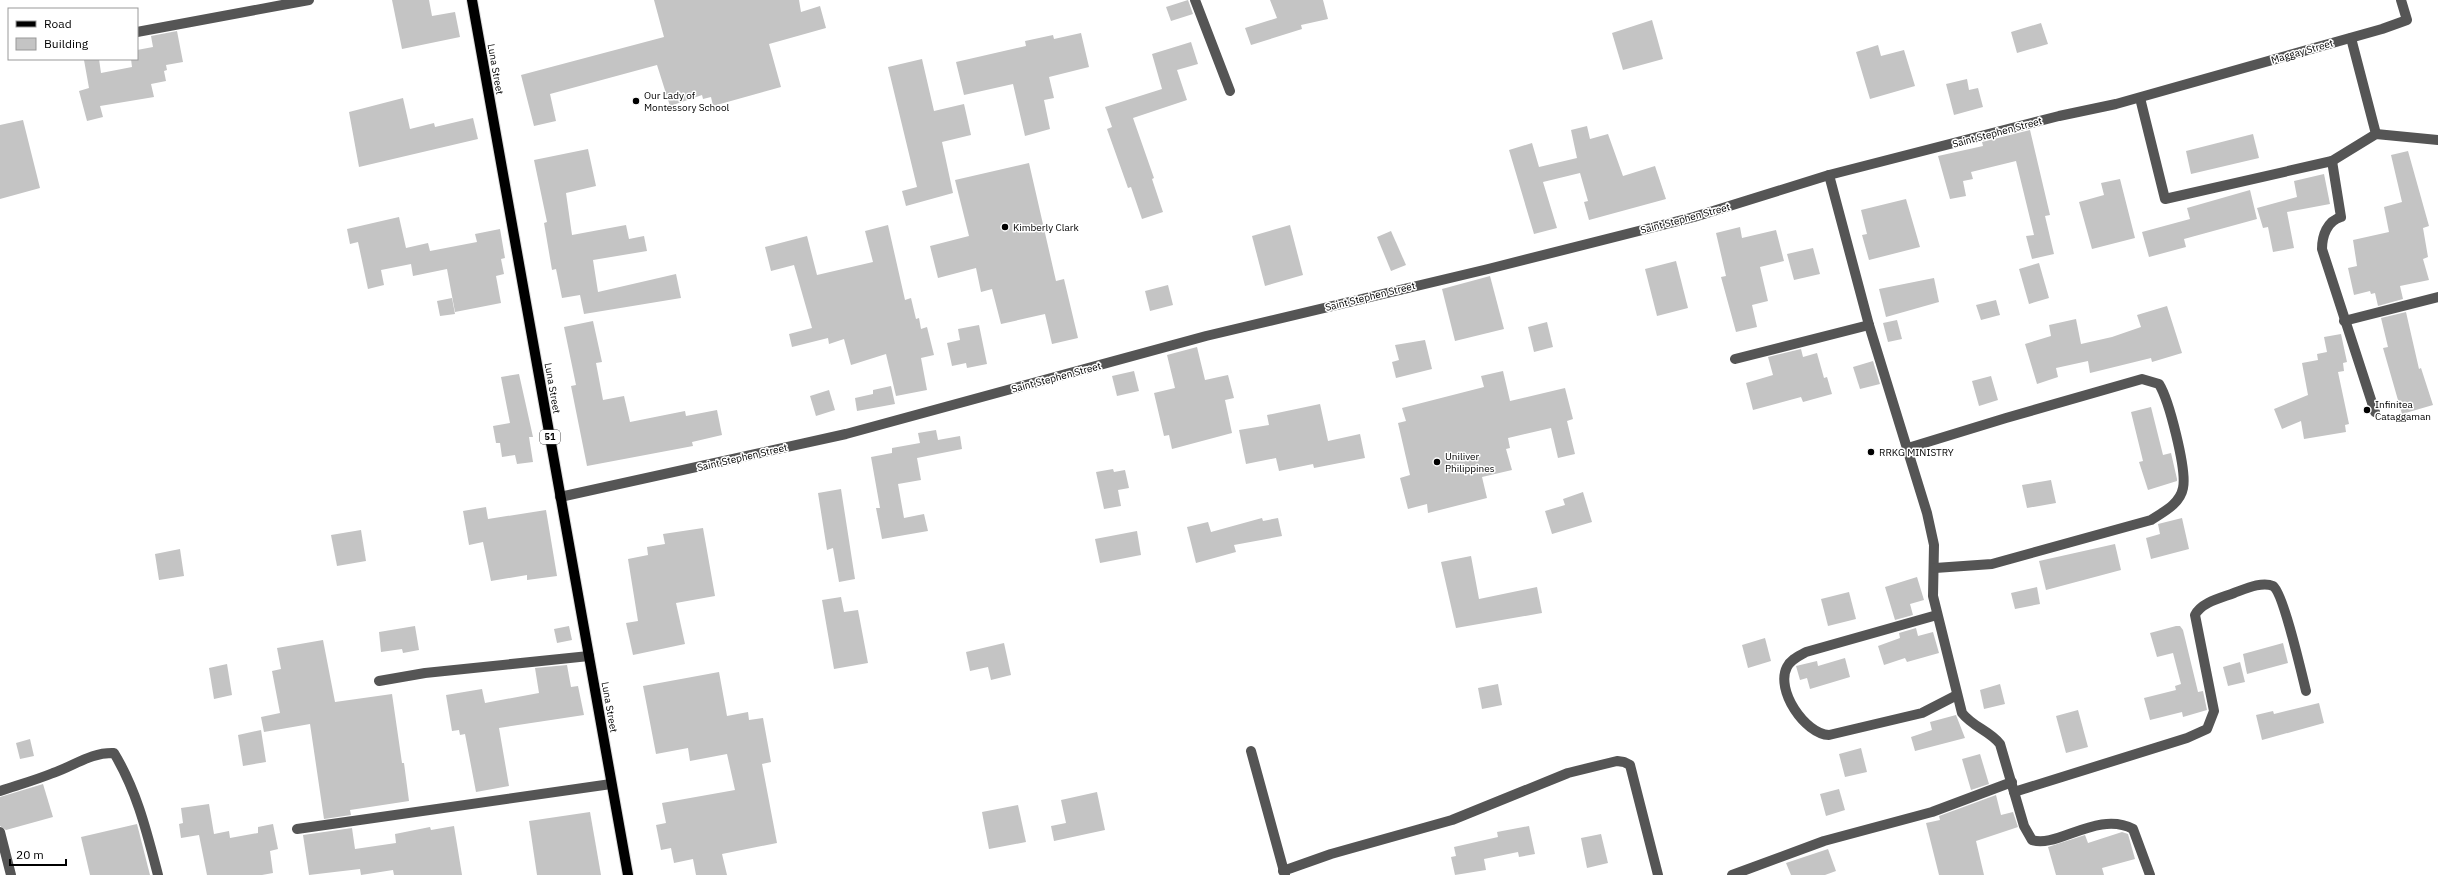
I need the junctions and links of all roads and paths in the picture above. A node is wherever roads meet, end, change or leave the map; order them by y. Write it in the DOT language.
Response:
graph roads {
  1 [pos="309,0"];
  2 [pos="472,0"];
  3 [pos="1195,0"];
  4 [pos="2401,0"];
  5 [pos="138,32"];
  6 [pos="2352,38"];
  7 [pos="2177,86"];
  8 [pos="1230,91"];
  9 [pos="2140,98"];
  10 [pos="2376,134"];
  11 [pos="2438,140"];
  12 [pos="2332,161"];
  13 [pos="1829,175"];
  14 [pos="2438,297"];
  15 [pos="2344,322"];
  16 [pos="1869,325"];
  17 [pos="1735,359"];
  18 [pos="2375,412"];
  19 [pos="1908,448"];
  20 [pos="560,497"];
  21 [pos="1935,568"];
  22 [pos="1937,615"];
  23 [pos="589,656"];
  24 [pos="379,681"];
  25 [pos="2306,691"];
  26 [pos="1957,694"];
  27 [pos="1251,751"];
  28 [pos="611,784"];
  29 [pos="2013,787"];
  30 [pos="0,790"];
  31 [pos="296,829"];
  32 [pos="0,832"];
  33 [pos="1284,873"];
  34 [pos="11,875"];
  35 [pos="158,875"];
  36 [pos="628,875"];
  37 [pos="1658,875"];
  38 [pos="1732,875"];
  39 [pos="2150,875"];
  1 -- 5 [label="street"];
  2 -- 20 [label="main road, Luna Street / 51"];
  3 -- 8 [label="street"];
  4 -- 6 [label="street, Maggay Street"];
  6 -- 7 [label="street, Maggay Street"];
  6 -- 10 [label="street"];
  7 -- 9 [label="street, Saint Stephen Street"];
  9 -- 12 [label="street"];
  9 -- 13 [label="street, Saint Stephen Street"];
  10 -- 11 [label="street"];
  10 -- 12 [label="street"];
  12 -- 15 [label="street"];
  13 -- 16 [label="street"];
  13 -- 20 [label="street, Saint Stephen Street"];
  14 -- 15 [label="street"];
  15 -- 18 [label="street"];
  16 -- 17 [label="street"];
  16 -- 19 [label="street"];
  19 -- 21 [label="street"];
  19 -- 21 [label="street"];
  20 -- 23 [label="main road, Luna Street / 51"];
  21 -- 22 [label="street"];
  22 -- 26 [label="street"];
  22 -- 26 [label="street"];
  23 -- 24 [label="street"];
  23 -- 28 [label="main road, Luna Street / 51"];
  25 -- 29 [label="street"];
  26 -- 29 [label="street"];
  27 -- 33 [label="street"];
  28 -- 31 [label="street"];
  28 -- 36 [label="main road, Luna Street / 51"];
  29 -- 38 [label="street"];
  29 -- 39 [label="street"];
  30 -- 35 [label="street"];
  32 -- 34 [label="street"];
  33 -- 37 [label="street"];
}
